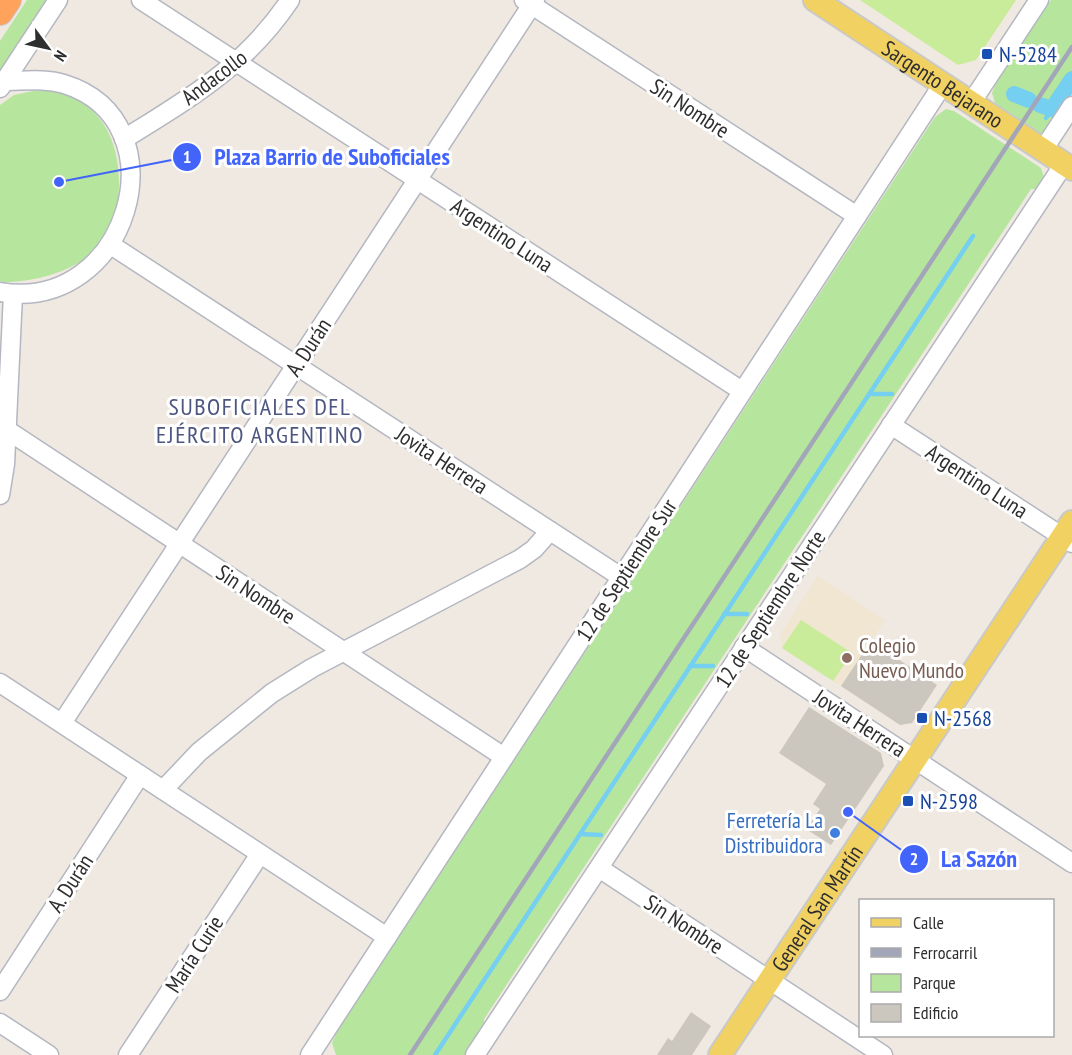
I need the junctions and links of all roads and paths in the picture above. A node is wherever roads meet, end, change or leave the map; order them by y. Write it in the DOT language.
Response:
graph roads {
  1 [pos="8,0"];
  2 [pos="58,0"];
  3 [pos="141,0"];
  4 [pos="290,0"];
  5 [pos="814,0"];
  6 [pos="1039,0"];
  7 [pos="530,2"];
  8 [pos="0,12"];
  9 [pos="237,62"];
  10 [pos="2,84"];
  11 [pos="943,84"];
  12 [pos="971,103"];
  13 [pos="1072,106"];
  14 [pos="124,139"];
  15 [pos="1043,150"];
  16 [pos="1068,166"];
  17 [pos="417,180"];
  18 [pos="857,216"];
  19 [pos="111,244"];
  20 [pos="7,293"];
  21 [pos="296,365"];
  22 [pos="742,391"];
  23 [pos="891,425"];
  24 [pos="7,430"];
  25 [pos="0,495"];
  26 [pos="550,531"];
  27 [pos="1069,534"];
  28 [pos="179,543"];
  29 [pos="621,577"];
  30 [pos="744,648"];
  31 [pos="344,651"];
  32 [pos="0,683"];
  33 [pos="62,723"];
  34 [pos="504,757"];
  35 [pos="915,760"];
  36 [pos="140,775"];
  37 [pos="162,789"];
  38 [pos="260,854"];
  39 [pos="1072,863"];
  40 [pos="599,868"];
  41 [pos="387,937"];
  42 [pos="770,980"];
  43 [pos="0,991"];
  44 [pos="0,1023"];
  45 [pos="49,1055"];
  46 [pos="128,1055"];
  47 [pos="311,1055"];
  48 [pos="475,1055"];
  49 [pos="720,1055"];
  50 [pos="883,1055"];
  1 -- 8 [label="highway"];
  2 -- 10 [label="street"];
  3 -- 9 [label="street, Argentino Luna"];
  4 -- 9 [label="street, Andacollo"];
  5 -- 11 [label="main road, Sargento Bejarano"];
  6 -- 12 [label="street"];
  7 -- 17 [label="street, A. Durán"];
  7 -- 18 [label="street, Sin Nombre"];
  9 -- 14 [label="street, Andacollo"];
  9 -- 17 [label="street, Argentino Luna"];
  10 -- 14 [label="street"];
  11 -- 12 [label="main road, Sargento Bejarano"];
  11 -- 18 [label="street, 12 de Septiembre Sur"];
  12 -- 15 [label="main road, Sargento Bejarano"];
  13 -- 15 [label="street"];
  14 -- 19 [label="street"];
  15 -- 16 [label="main road, Sargento Bejarano"];
  16 -- 23 [label="street, 12 de Septiembre Norte"];
  17 -- 21 [label="street, A. Durán"];
  17 -- 22 [label="street, Argentino Luna"];
  18 -- 22 [label="street, 12 de Septiembre Sur"];
  19 -- 20 [label="street"];
  19 -- 21 [label="street, Jovita Herrera"];
  20 -- 24 [label="street"];
  21 -- 26 [label="street, Jovita Herrera"];
  21 -- 28 [label="street, A. Durán"];
  22 -- 29 [label="street, 12 de Septiembre Sur"];
  23 -- 27 [label="street, Argentino Luna"];
  23 -- 30 [label="street, 12 de Septiembre Norte"];
  24 -- 25 [label="street"];
  24 -- 28 [label="street, Sin Nombre"];
  26 -- 29 [label="street, Jovita Herrera"];
  26 -- 31 [label="street"];
  27 -- 35 [label="main road, General San Martín"];
  28 -- 31 [label="street, Sin Nombre"];
  28 -- 33 [label="street, A. Durán"];
  29 -- 34 [label="street, 12 de Septiembre Sur"];
  30 -- 35 [label="street, Jovita Herrera"];
  30 -- 40 [label="street, 12 de Septiembre Norte"];
  31 -- 34 [label="street, Sin Nombre"];
  31 -- 37 [label="street"];
  32 -- 33 [label="street"];
  33 -- 36 [label="street"];
  34 -- 41 [label="street, 12 de Septiembre Sur"];
  35 -- 39 [label="street, Jovita Herrera"];
  35 -- 42 [label="main road, General San Martín"];
  36 -- 37 [label="street"];
  36 -- 43 [label="street, A. Durán"];
  37 -- 38 [label="street"];
  38 -- 41 [label="street"];
  38 -- 46 [label="street, María Curie"];
  40 -- 42 [label="street, Sin Nombre"];
  40 -- 48 [label="street, 12 de Septiembre Norte"];
  41 -- 47 [label="street, 12 de Septiembre Sur"];
  42 -- 49 [label="main road, General San Martín"];
  42 -- 50 [label="street, Sin Nombre"];
  44 -- 45 [label="street"];
}
